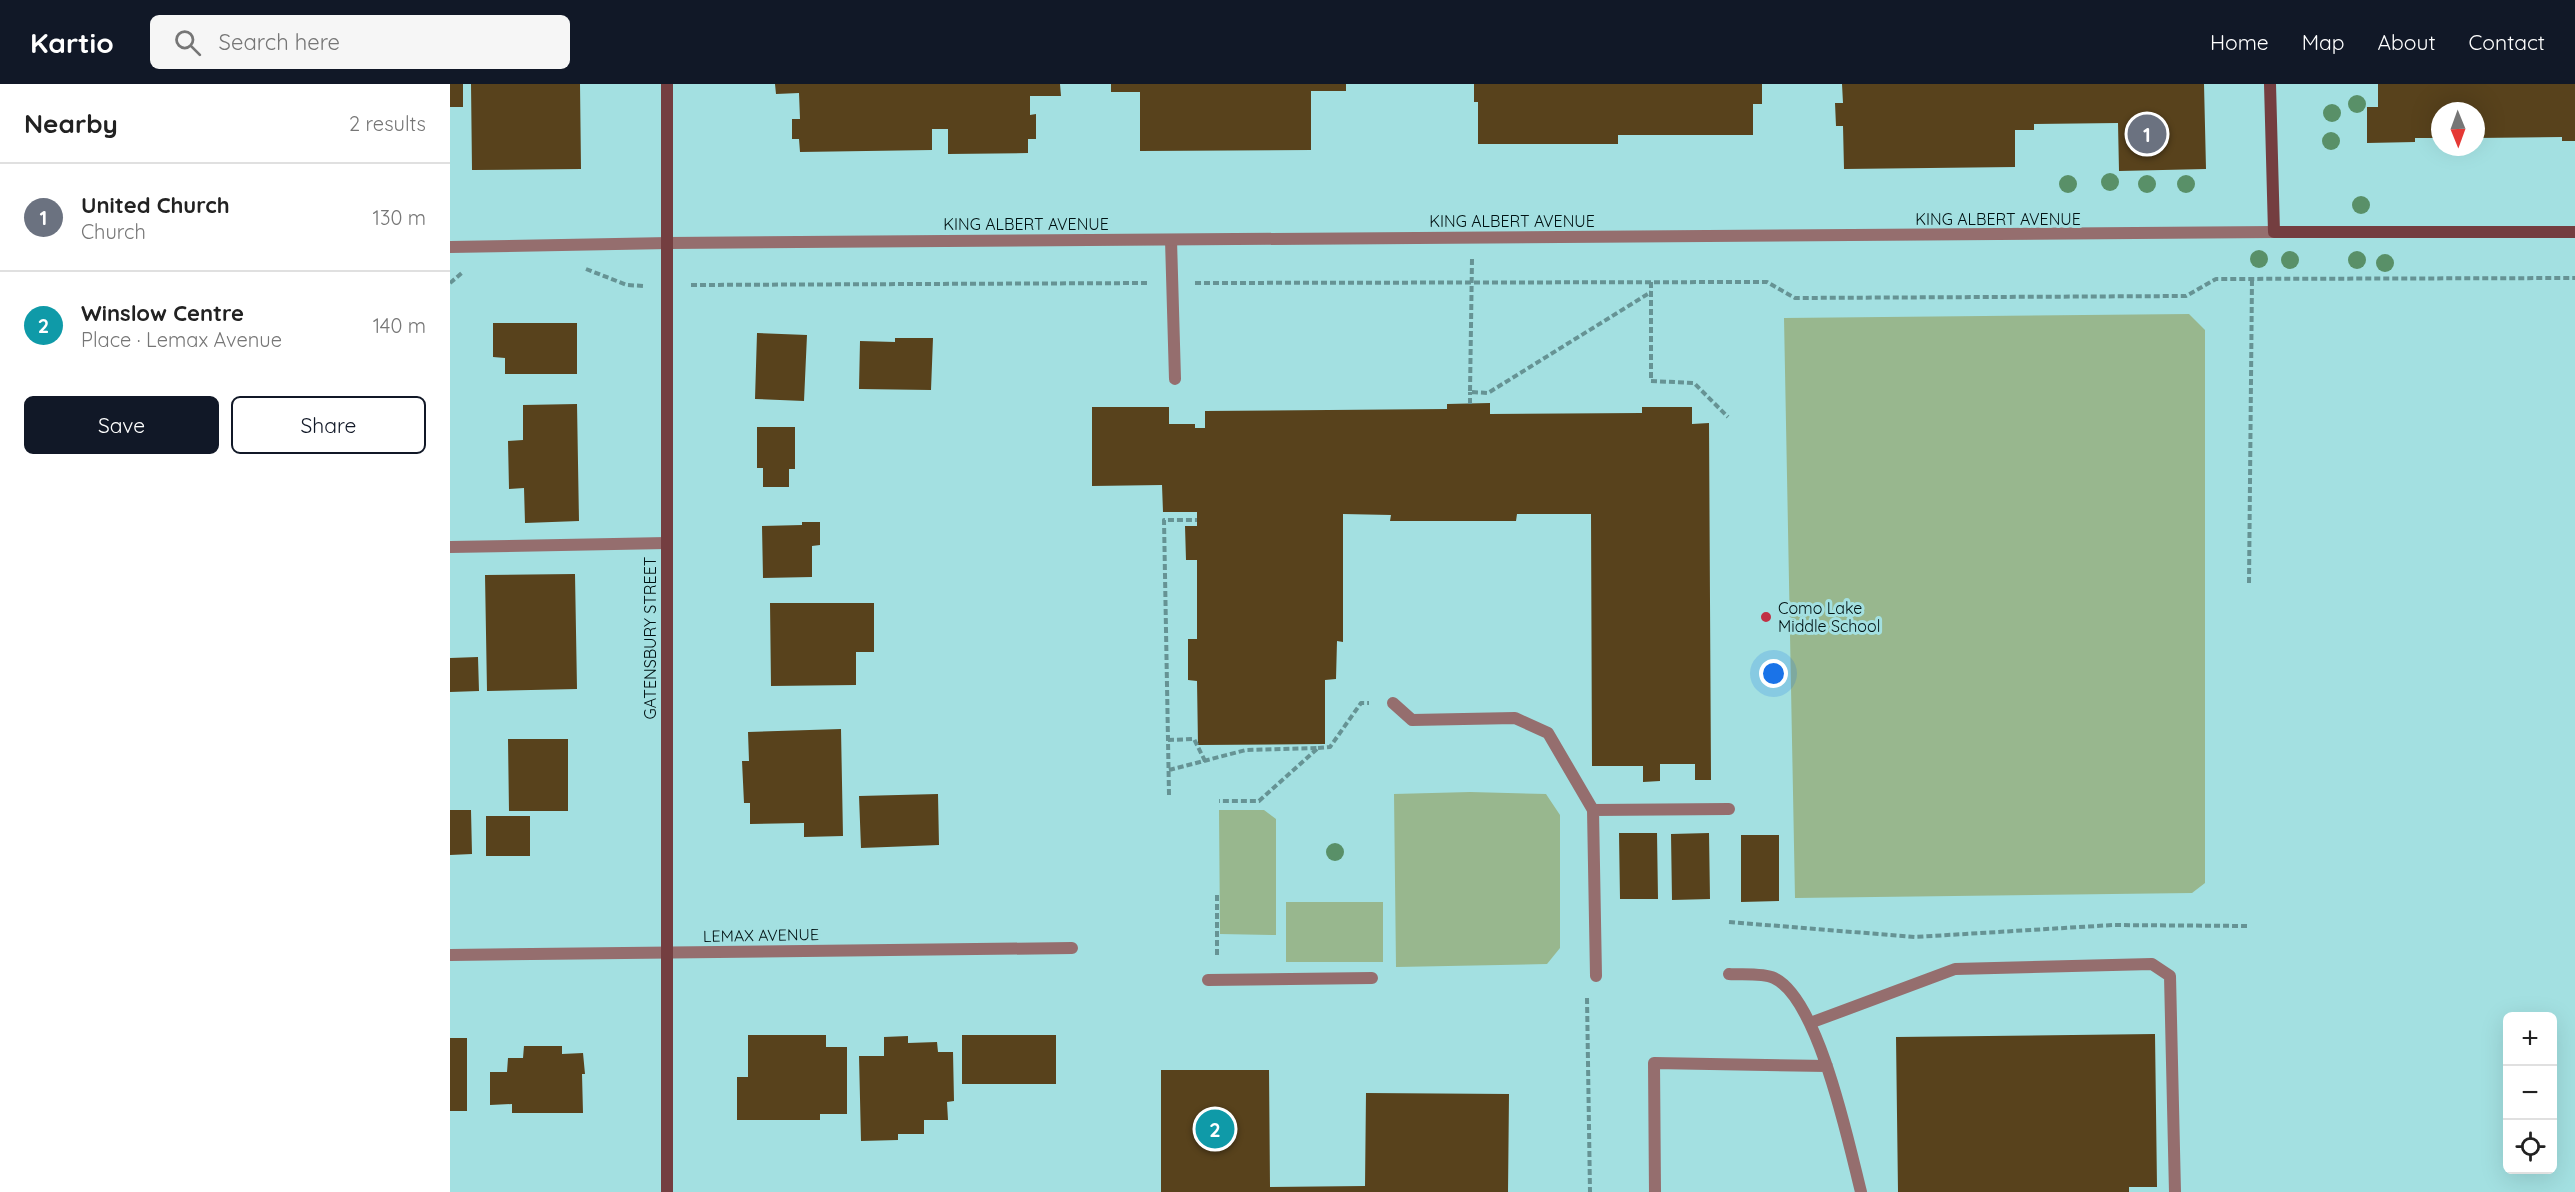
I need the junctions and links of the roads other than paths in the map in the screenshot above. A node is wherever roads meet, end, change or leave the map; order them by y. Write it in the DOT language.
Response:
graph roads {
  1 [pos="667,84"];
  2 [pos="2270,84"];
  3 [pos="2274,232"];
  4 [pos="2575,232"];
  5 [pos="1171,240"];
  6 [pos="669,243"];
  7 [pos="450,247"];
  8 [pos="1175,379"];
  9 [pos="667,543"];
  10 [pos="450,548"];
  11 [pos="1393,703"];
  12 [pos="1729,808"];
  13 [pos="1593,810"];
  14 [pos="1072,948"];
  15 [pos="667,953"];
  16 [pos="450,955"];
  17 [pos="1729,974"];
  18 [pos="1596,976"];
  19 [pos="1372,978"];
  20 [pos="1208,980"];
  21 [pos="1810,1023"];
  22 [pos="1827,1066"];
  23 [pos="667,1192"];
  24 [pos="1654,1192"];
  25 [pos="1861,1192"];
  26 [pos="2175,1192"];
  1 -- 6 [label="street, GATENSBURY STREET"];
  2 -- 3 [label="street"];
  3 -- 4 [label="street, KING ALBERT AVENUE"];
  3 -- 5 [label="street, KING ALBERT AVENUE"];
  5 -- 6 [label="street, KING ALBERT AVENUE"];
  5 -- 8 [label="street"];
  6 -- 7 [label="street, KING ALBERT AVENUE"];
  6 -- 9 [label="street, GATENSBURY STREET"];
  9 -- 10 [label="street"];
  9 -- 15 [label="street, GATENSBURY STREET"];
  11 -- 13 [label="street"];
  12 -- 13 [label="street"];
  13 -- 18 [label="street"];
  14 -- 15 [label="street, LEMAX AVENUE"];
  15 -- 16 [label="street, LEMAX AVENUE"];
  15 -- 23 [label="street, GATENSBURY STREET"];
  17 -- 21 [label="street"];
  19 -- 20 [label="street"];
  21 -- 22 [label="street"];
  21 -- 26 [label="street"];
  22 -- 24 [label="street"];
  22 -- 25 [label="street"];
}
